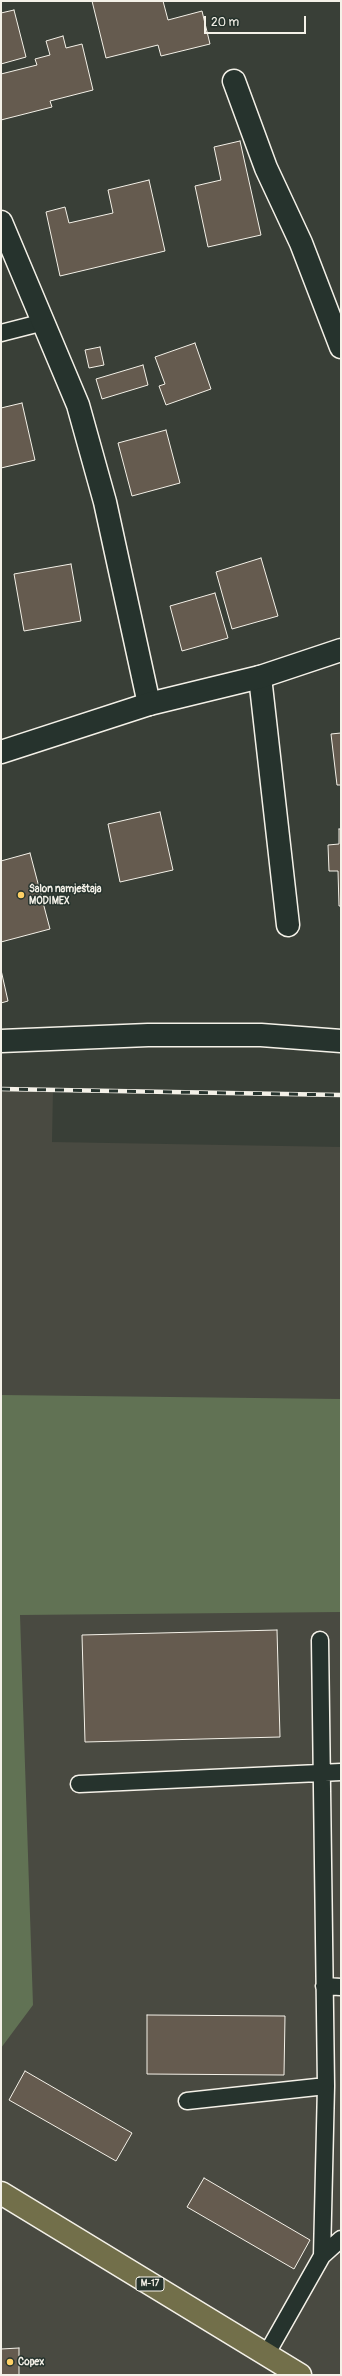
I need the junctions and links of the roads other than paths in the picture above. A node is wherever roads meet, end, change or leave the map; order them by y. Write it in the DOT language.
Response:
graph roads {
  1 [pos="234,81"];
  2 [pos="1,222"];
  3 [pos="44,322"];
  4 [pos="1,333"];
  5 [pos="341,347"];
  6 [pos="341,650"];
  7 [pos="260,677"];
  8 [pos="149,704"];
  9 [pos="1,752"];
  10 [pos="288,925"];
  11 [pos="1,1041"];
  12 [pos="341,1041"];
  13 [pos="320,1640"];
  14 [pos="341,1772"];
  15 [pos="323,1773"];
  16 [pos="79,1784"];
  17 [pos="324,1986"];
  18 [pos="341,1987"];
  19 [pos="326,2086"];
  20 [pos="187,2101"];
  21 [pos="1,2193"];
  22 [pos="341,2239"];
  23 [pos="322,2256"];
  24 [pos="266,2355"];
  25 [pos="300,2375"];
  1 -- 5 [label="street"];
  2 -- 3 [label="street"];
  3 -- 4 [label="lane"];
  3 -- 8 [label="street"];
  6 -- 7 [label="street"];
  7 -- 8 [label="street"];
  7 -- 10 [label="street"];
  8 -- 9 [label="street"];
  11 -- 12 [label="street"];
  13 -- 15 [label="lane"];
  14 -- 15 [label="lane"];
  15 -- 16 [label="lane"];
  15 -- 17 [label="lane"];
  17 -- 18 [label="lane"];
  17 -- 19 [label="lane"];
  19 -- 20 [label="lane"];
  19 -- 23 [label="lane"];
  21 -- 24 [label="main road, M-17"];
  22 -- 23 [label="lane"];
  23 -- 24 [label="lane"];
  24 -- 25 [label="main road, M-17"];
}
